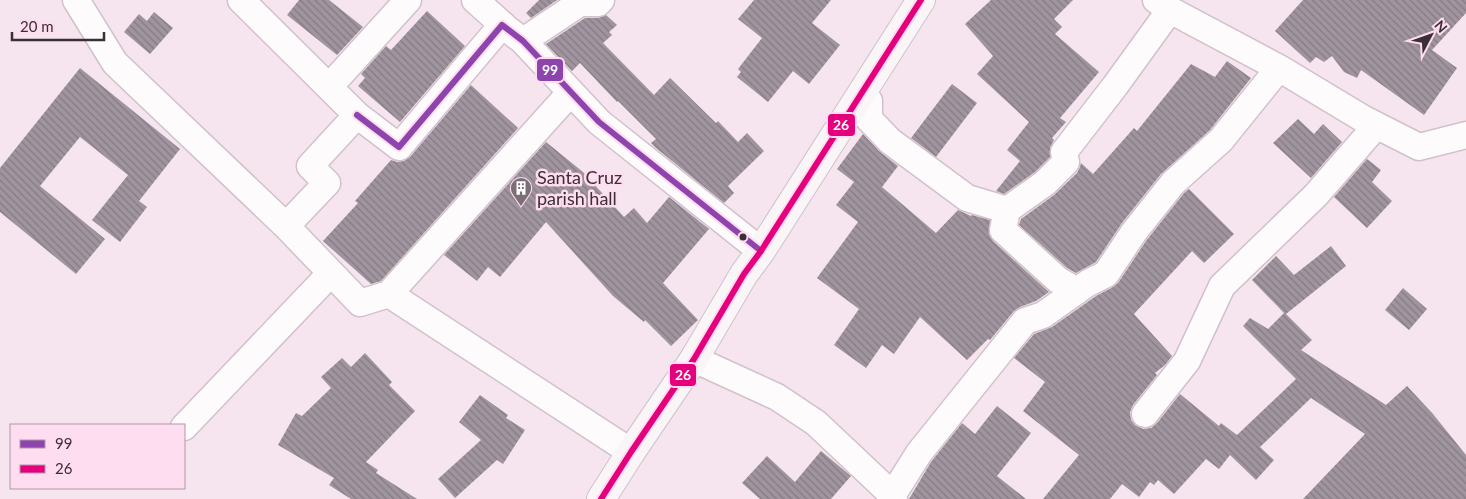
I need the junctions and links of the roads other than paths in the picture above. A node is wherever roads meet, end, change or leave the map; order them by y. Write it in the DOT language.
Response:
graph roads {
  1 [pos="76,0"];
  2 [pos="241,0"];
  3 [pos="408,0"];
  4 [pos="475,0"];
  5 [pos="601,0"];
  6 [pos="921,0"];
  7 [pos="1163,5"];
  8 [pos="514,34"];
  9 [pos="1279,68"];
  10 [pos="328,87"];
  11 [pos="570,92"];
  12 [pos="862,93"];
  13 [pos="357,115"];
  14 [pos="1376,126"];
  15 [pos="1466,135"];
  16 [pos="1007,210"];
  17 [pos="286,226"];
  18 [pos="761,251"];
  19 [pos="331,274"];
  20 [pos="1077,291"];
  21 [pos="390,294"];
  22 [pos="694,359"];
  23 [pos="1145,414"];
  24 [pos="185,426"];
  25 [pos="631,452"];
  26 [pos="893,498"];
  27 [pos="601,499"];
  1 -- 17 [label="street"];
  2 -- 10 [label="street"];
  3 -- 10 [label="street"];
  4 -- 8 [label="street"];
  5 -- 8 [label="street"];
  6 -- 12 [label="main road"];
  7 -- 9 [label="street"];
  7 -- 16 [label="street"];
  8 -- 11 [label="street"];
  8 -- 13 [label="street"];
  9 -- 14 [label="street"];
  9 -- 20 [label="street"];
  10 -- 13 [label="street"];
  11 -- 18 [label="street"];
  11 -- 21 [label="street"];
  12 -- 16 [label="street"];
  12 -- 18 [label="main road"];
  13 -- 17 [label="street"];
  14 -- 15 [label="street"];
  14 -- 23 [label="street"];
  16 -- 20 [label="street"];
  17 -- 19 [label="street"];
  18 -- 22 [label="main road"];
  19 -- 21 [label="street"];
  19 -- 24 [label="street"];
  20 -- 26 [label="street"];
  21 -- 25 [label="street"];
  22 -- 25 [label="main road"];
  22 -- 26 [label="street"];
  25 -- 27 [label="main road"];
}
